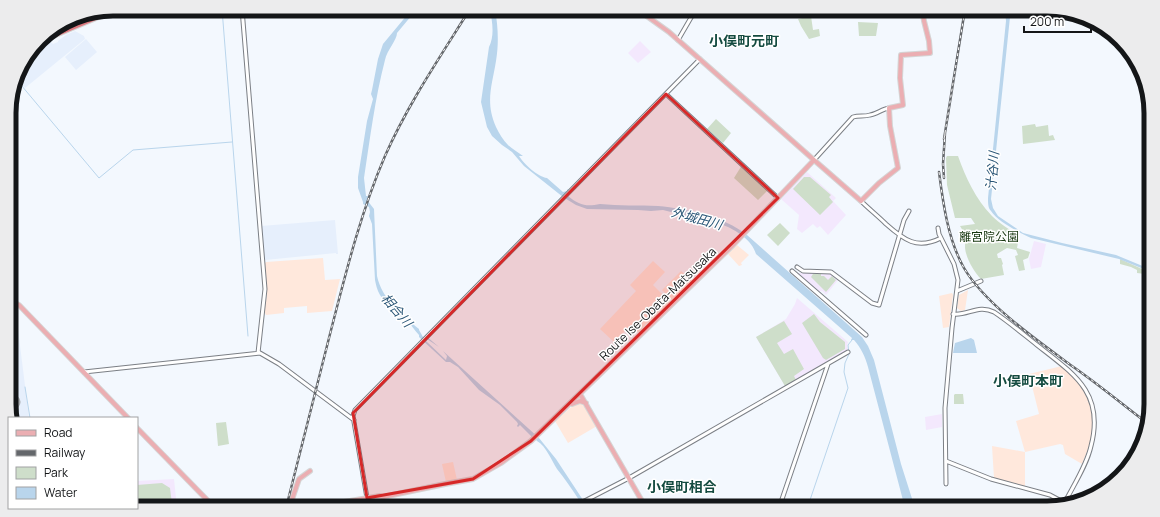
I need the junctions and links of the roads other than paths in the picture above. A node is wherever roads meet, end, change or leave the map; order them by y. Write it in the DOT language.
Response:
graph roads {
  1 [pos="243,16"];
  2 [pos="648,16"];
  3 [pos="692,16"];
  4 [pos="924,16"];
  5 [pos="95,18"];
  6 [pos="56,34"];
  7 [pos="678,40"];
  8 [pos="700,59"];
  9 [pos="666,94"];
  10 [pos="889,108"];
  11 [pos="814,160"];
  12 [pos="778,198"];
  13 [pos="861,201"];
  14 [pos="909,211"];
  15 [pos="938,228"];
  16 [pos="900,235"];
  17 [pos="941,238"];
  18 [pos="797,268"];
  19 [pos="792,271"];
  20 [pos="981,281"];
  21 [pos="957,291"];
  22 [pos="16,303"];
  23 [pos="953,314"];
  24 [pos="866,335"];
  25 [pos="848,352"];
  26 [pos="258,353"];
  27 [pos="828,364"];
  28 [pos="84,372"];
  29 [pos="580,394"];
  30 [pos="586,403"];
  31 [pos="569,406"];
  32 [pos="127,417"];
  33 [pos="354,420"];
  34 [pos="138,429"];
  35 [pos="946,461"];
  36 [pos="310,471"];
  37 [pos="629,478"];
  38 [pos="946,484"];
  39 [pos="383,497"];
  40 [pos="367,498"];
  41 [pos="1067,499"];
  42 [pos="1059,500"];
  43 [pos="208,501"];
  44 [pos="292,501"];
  45 [pos="349,501"];
  46 [pos="383,501"];
  47 [pos="584,501"];
  48 [pos="642,501"];
  49 [pos="781,501"];
  1 -- 26 [label="street"];
  2 -- 7 [label="main road"];
  3 -- 7 [label="street"];
  4 -- 10 [label="main road"];
  5 -- 6 [label="highway"];
  7 -- 8 [label="main road"];
  8 -- 9 [label="street"];
  8 -- 11 [label="main road"];
  9 -- 12 [label="street"];
  9 -- 33 [label="street"];
  10 -- 11 [label="street"];
  10 -- 13 [label="main road"];
  11 -- 12 [label="main road, Route Ise-Obata-Matsusaka"];
  11 -- 13 [label="main road"];
  12 -- 29 [label="main road, Route Ise-Obata-Matsusaka"];
  13 -- 16 [label="street"];
  14 -- 16 [label="street"];
  15 -- 17 [label="street"];
  16 -- 17 [label="street"];
  16 -- 18 [label="street"];
  17 -- 21 [label="street"];
  19 -- 24 [label="street"];
  20 -- 21 [label="street"];
  21 -- 23 [label="street"];
  22 -- 28 [label="main road"];
  23 -- 35 [label="street"];
  23 -- 41 [label="street"];
  25 -- 27 [label="street"];
  26 -- 28 [label="street"];
  26 -- 33 [label="street"];
  27 -- 37 [label="street"];
  27 -- 49 [label="street"];
  28 -- 32 [label="main road"];
  29 -- 30 [label="main road"];
  29 -- 31 [label="main road, Route Ise-Obata-Matsusaka"];
  30 -- 31 [label="main road"];
  30 -- 37 [label="main road"];
  31 -- 39 [label="main road, Route Ise-Obata-Matsusaka"];
  33 -- 40 [label="street"];
  34 -- 43 [label="main road"];
  35 -- 38 [label="street"];
  35 -- 42 [label="street"];
  36 -- 44 [label="main road"];
  37 -- 47 [label="street"];
  37 -- 48 [label="main road"];
  39 -- 40 [label="main road, Route Ise-Obata-Matsusaka"];
  39 -- 46 [label="main road"];
  40 -- 45 [label="main road, Route Ise-Obata-Matsusaka"];
}
